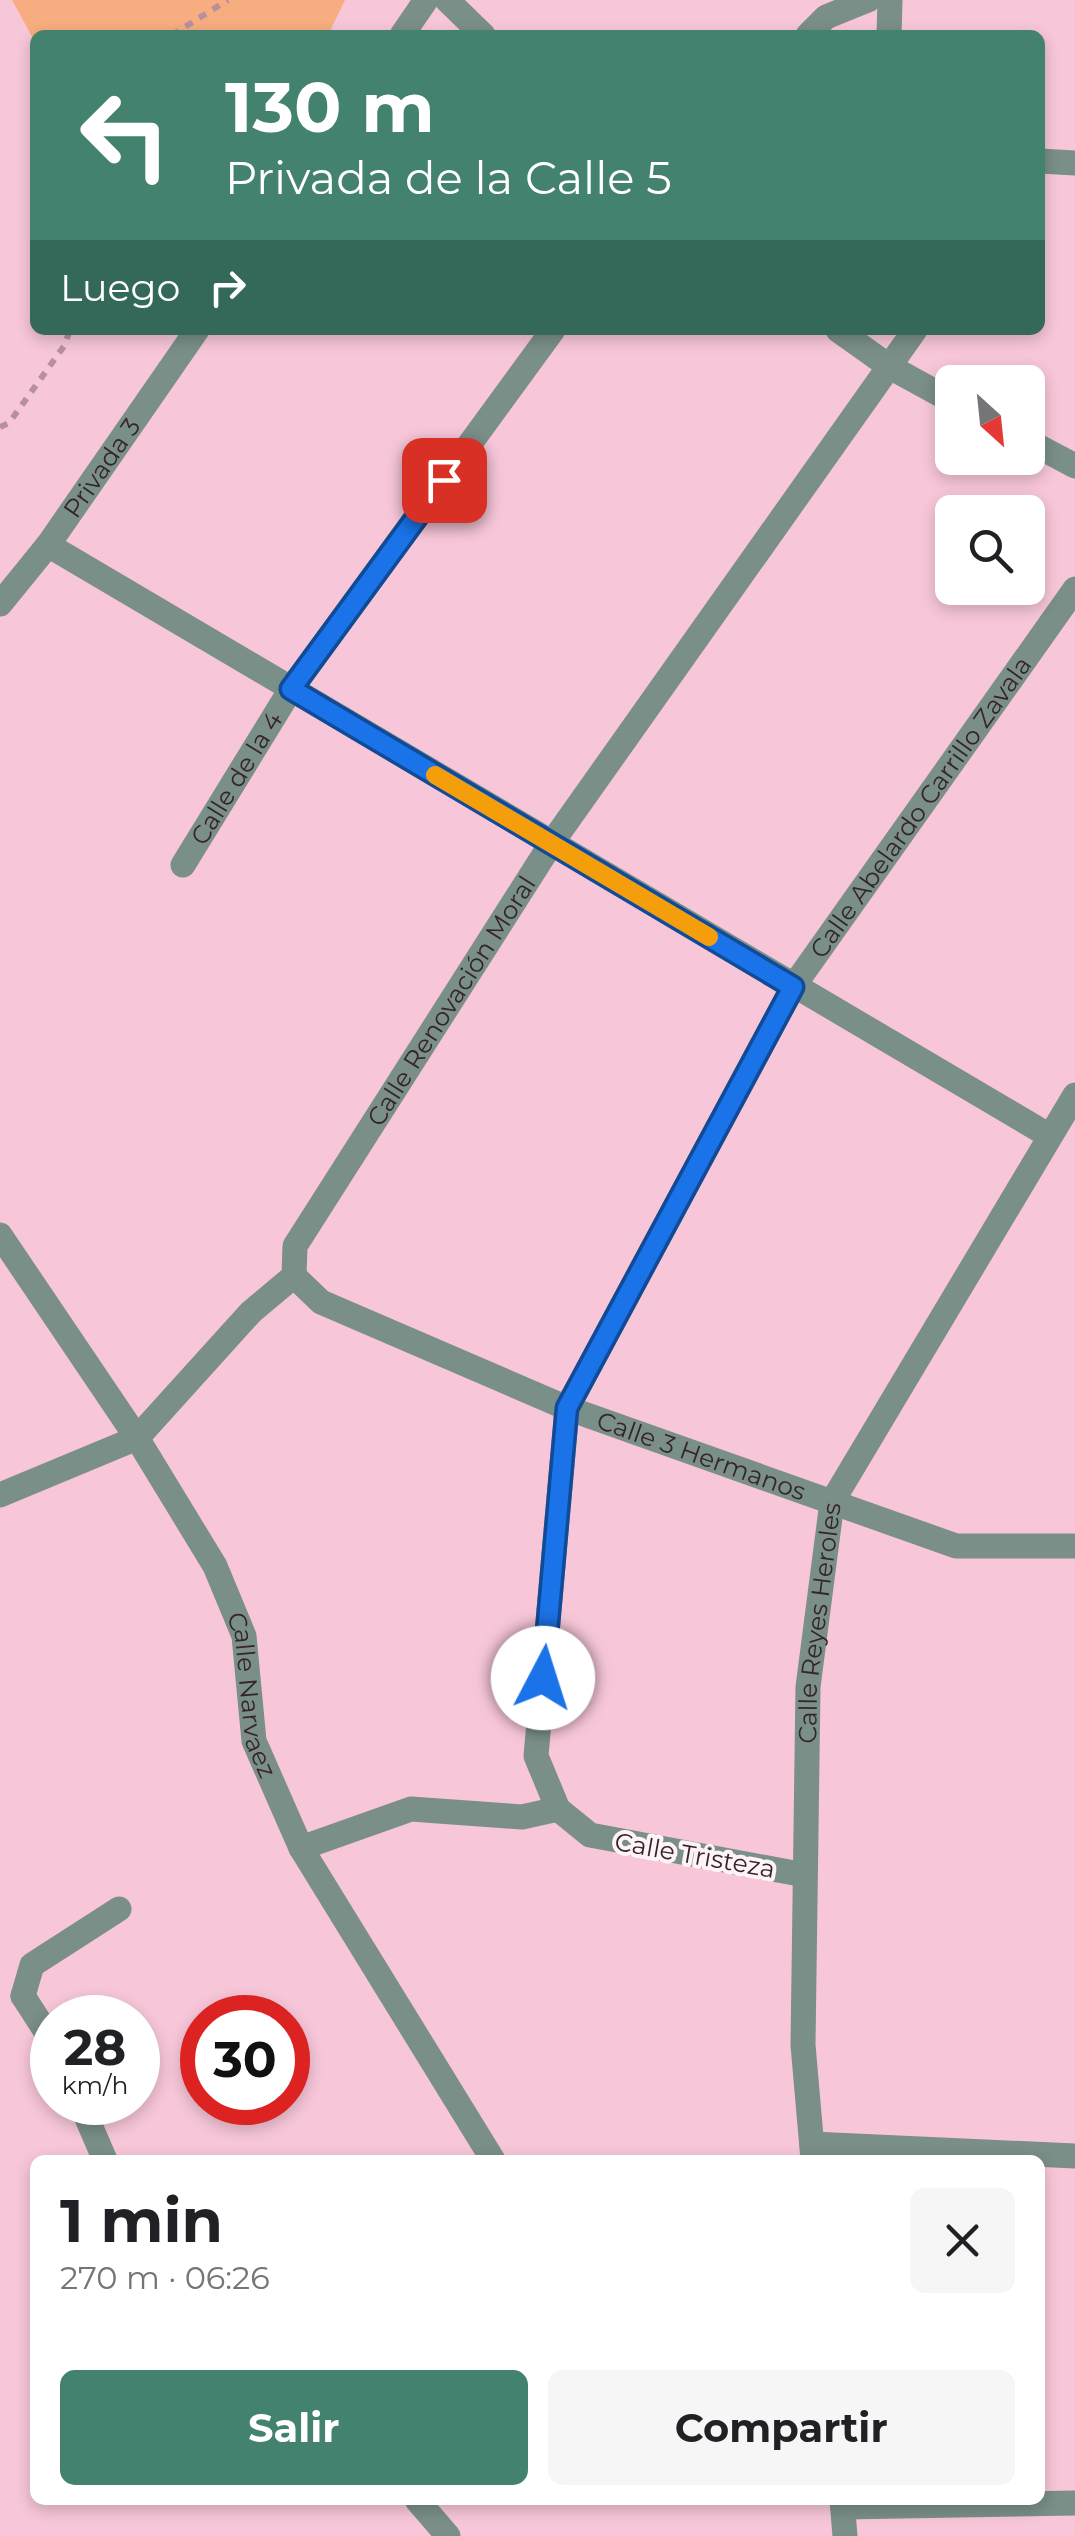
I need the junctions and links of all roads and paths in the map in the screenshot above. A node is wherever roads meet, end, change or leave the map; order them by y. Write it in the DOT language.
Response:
graph roads {
  1 [pos="228,0"];
  2 [pos="426,0"];
  3 [pos="446,0"];
  4 [pos="868,0"];
  5 [pos="890,0"];
  6 [pos="180,30"];
  7 [pos="405,30"];
  8 [pos="478,30"];
  9 [pos="813,30"];
  10 [pos="890,30"];
  11 [pos="1045,161"];
  12 [pos="1075,163"];
  13 [pos="68,335"];
  14 [pos="194,335"];
  15 [pos="548,335"];
  16 [pos="845,335"];
  17 [pos="912,335"];
  18 [pos="890,368"];
  19 [pos="935,392"];
  20 [pos="0,428"];
  21 [pos="1045,450"];
  22 [pos="1075,466"];
  23 [pos="48,545"];
  24 [pos="1075,589"];
  25 [pos="0,604"];
  26 [pos="291,689"];
  27 [pos="551,844"];
  28 [pos="183,865"];
  29 [pos="793,987"];
  30 [pos="1075,1096"];
  31 [pos="1048,1135"];
  32 [pos="0,1234"];
  33 [pos="294,1276"];
  34 [pos="567,1408"];
  35 [pos="137,1438"];
  36 [pos="0,1495"];
  37 [pos="832,1502"];
  38 [pos="1075,1546"];
  39 [pos="558,1809"];
  40 [pos="301,1848"];
  41 [pos="805,1875"];
  42 [pos="118,1908"];
  43 [pos="11,1995"];
  44 [pos="30,2016"];
  45 [pos="90,2125"];
  46 [pos="812,2152"];
  47 [pos="103,2155"];
  48 [pos="490,2155"];
  49 [pos="1009,2155"];
  50 [pos="1045,2156"];
  51 [pos="1075,2156"];
  52 [pos="1045,2503"];
  53 [pos="1075,2503"];
  54 [pos="422,2505"];
  55 [pos="843,2505"];
  56 [pos="448,2536"];
  57 [pos="846,2536"];
  1 -- 6 [label="path"];
  2 -- 7 [label="street"];
  3 -- 8 [label="street"];
  4 -- 9 [label="street"];
  5 -- 10 [label="street"];
  11 -- 12 [label="street"];
  13 -- 20 [label="path"];
  14 -- 23 [label="street, Privada 3"];
  15 -- 26 [label="street, Calle de la 4"];
  16 -- 18 [label="street"];
  17 -- 18 [label="street, Calle Renovación Moral"];
  18 -- 19 [label="street"];
  18 -- 27 [label="street, Calle Renovación Moral"];
  21 -- 22 [label="street"];
  23 -- 25 [label="street, Privada 3"];
  23 -- 26 [label="street"];
  24 -- 29 [label="street, Calle Abelardo Carrillo Zavala"];
  26 -- 27 [label="street"];
  26 -- 28 [label="street, Calle de la 4"];
  27 -- 29 [label="street"];
  27 -- 33 [label="street, Calle Renovación Moral"];
  29 -- 31 [label="street"];
  29 -- 34 [label="street, Calle Abelardo Carrillo Zavala"];
  30 -- 31 [label="street, Calle Reyes Heroles"];
  31 -- 37 [label="street, Calle Reyes Heroles"];
  32 -- 35 [label="street, Calle Narvaez"];
  33 -- 34 [label="street, Calle 3 Hermanos"];
  33 -- 35 [label="street"];
  34 -- 37 [label="street, Calle 3 Hermanos"];
  34 -- 39 [label="street, Calle Abelardo Carrillo Zavala"];
  35 -- 36 [label="street"];
  35 -- 40 [label="street, Calle Narvaez"];
  37 -- 38 [label="street, Calle 3 Hermanos"];
  37 -- 41 [label="street, Calle Reyes Heroles"];
  39 -- 40 [label="street"];
  39 -- 41 [label="street, Calle Tristeza"];
  40 -- 48 [label="street, Calle Narvaez"];
  41 -- 46 [label="street, Calle Reyes Heroles"];
  42 -- 43 [label="street"];
  43 -- 44 [label="street"];
  45 -- 47 [label="street"];
  46 -- 49 [label="street"];
  50 -- 51 [label="street"];
  52 -- 53 [label="street"];
  54 -- 56 [label="street"];
  55 -- 57 [label="street"];
}
